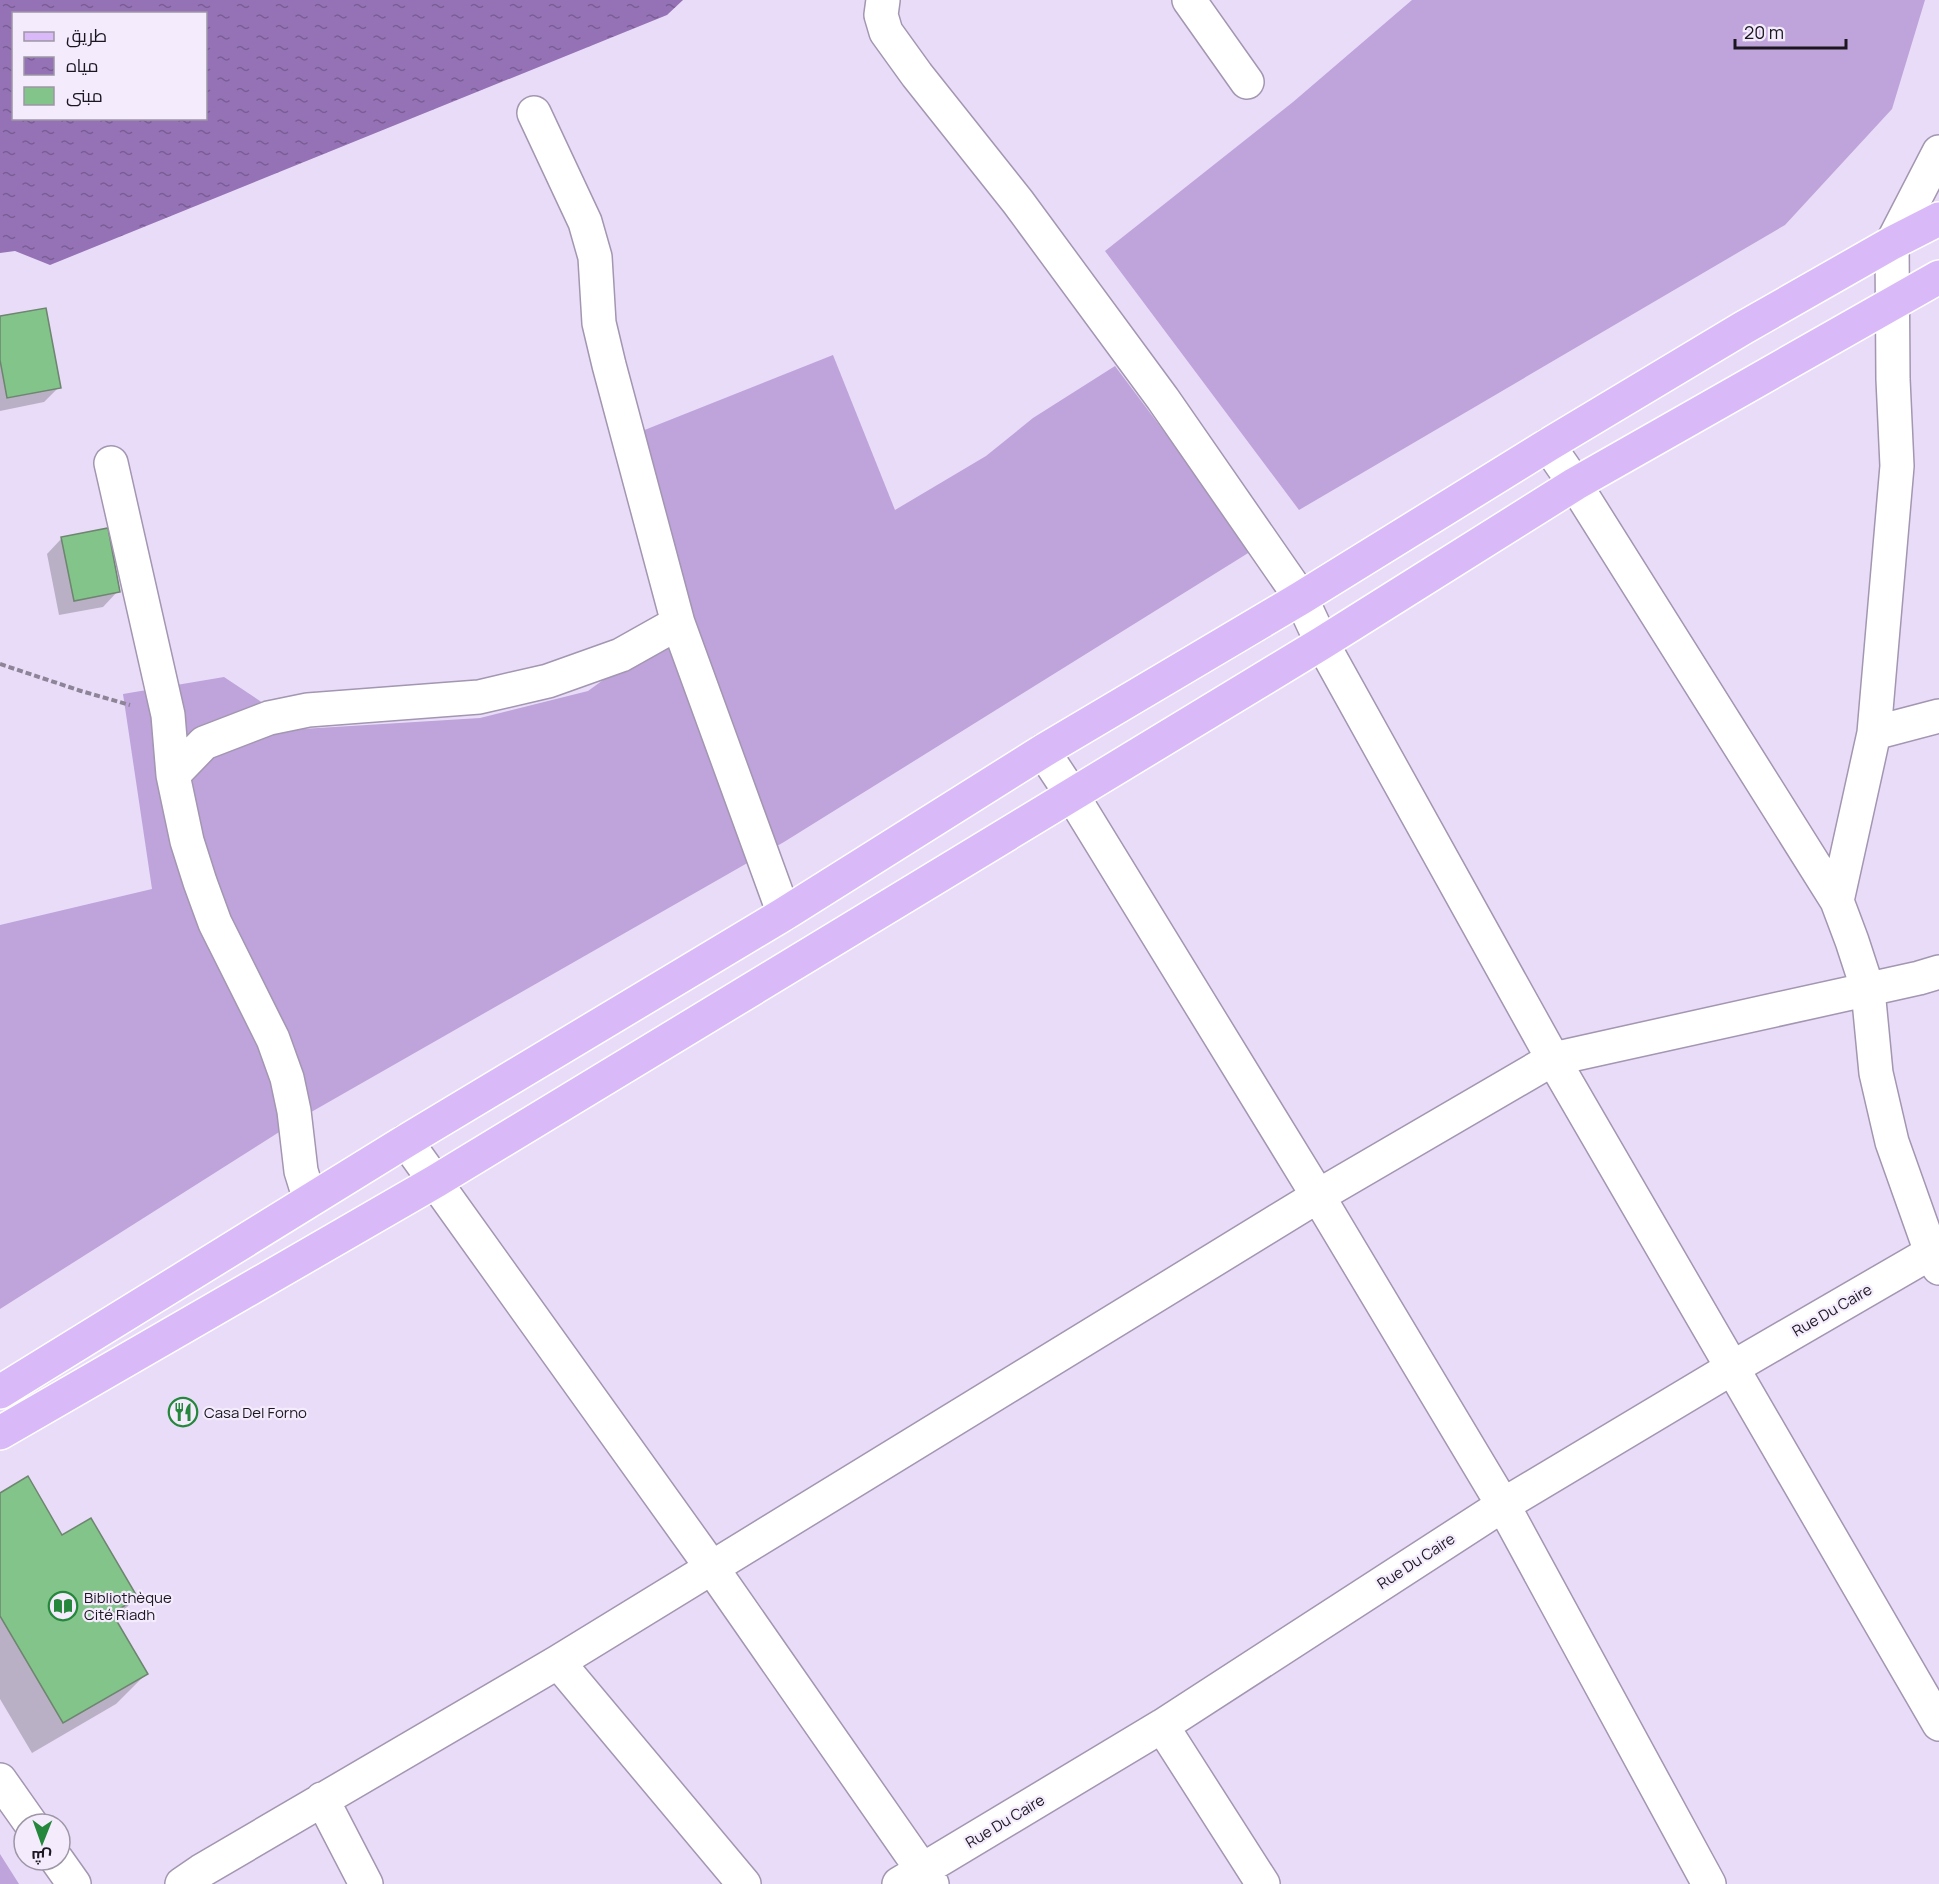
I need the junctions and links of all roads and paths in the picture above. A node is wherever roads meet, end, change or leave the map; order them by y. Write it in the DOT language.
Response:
graph roads {
  1 [pos="884,0"];
  2 [pos="1202,5"];
  3 [pos="1247,82"];
  4 [pos="534,113"];
  5 [pos="1939,152"];
  6 [pos="1939,219"];
  7 [pos="1892,243"];
  8 [pos="1939,277"];
  9 [pos="1892,303"];
  10 [pos="1548,445"];
  11 [pos="111,462"];
  12 [pos="1575,484"];
  13 [pos="1301,598"];
  14 [pos="678,623"];
  15 [pos="1322,644"];
  16 [pos="0,664"];
  17 [pos="168,715"];
  18 [pos="1939,716"];
  19 [pos="1874,733"];
  20 [pos="1043,751"];
  21 [pos="174,775"];
  22 [pos="1072,795"];
  23 [pos="1836,901"];
  24 [pos="784,914"];
  25 [pos="1939,972"];
  26 [pos="1868,990"];
  27 [pos="1553,1059"];
  28 [pos="406,1141"];
  29 [pos="436,1181"];
  30 [pos="1318,1196"];
  31 [pos="310,1200"];
  32 [pos="1936,1256"];
  33 [pos="1732,1368"];
  34 [pos="0,1392"];
  35 [pos="0,1432"];
  36 [pos="1503,1505"];
  37 [pos="712,1568"];
  38 [pos="558,1662"];
  39 [pos="1939,1724"];
  40 [pos="1162,1726"];
  41 [pos="0,1780"];
  42 [pos="322,1799"];
  43 [pos="23,1812"];
  44 [pos="918,1879"];
  45 [pos="182,1884"];
  46 [pos="366,1884"];
  47 [pos="744,1884"];
  48 [pos="1263,1884"];
  49 [pos="1709,1884"];
  1 -- 13 [label="street"];
  2 -- 3 [label="street"];
  4 -- 14 [label="street"];
  5 -- 7 [label="street"];
  6 -- 7 [label="main road"];
  7 -- 9 [label="street"];
  7 -- 10 [label="main road"];
  8 -- 9 [label="main road"];
  9 -- 12 [label="main road"];
  9 -- 19 [label="street"];
  10 -- 12 [label="street"];
  10 -- 13 [label="main road"];
  11 -- 17 [label="street"];
  12 -- 15 [label="main road"];
  12 -- 23 [label="street"];
  13 -- 15 [label="street"];
  13 -- 20 [label="main road"];
  14 -- 21 [label="street"];
  14 -- 24 [label="street"];
  15 -- 22 [label="main road"];
  15 -- 27 [label="street"];
  16 -- 17 [label="path"];
  17 -- 21 [label="street"];
  18 -- 19 [label="street"];
  19 -- 23 [label="street"];
  20 -- 22 [label="street"];
  20 -- 24 [label="main road"];
  21 -- 31 [label="street"];
  22 -- 29 [label="main road"];
  22 -- 30 [label="street"];
  23 -- 26 [label="street"];
  24 -- 28 [label="main road"];
  25 -- 26 [label="street"];
  26 -- 27 [label="street"];
  26 -- 32 [label="street"];
  27 -- 30 [label="street"];
  27 -- 33 [label="street"];
  28 -- 29 [label="street"];
  28 -- 31 [label="main road"];
  29 -- 35 [label="main road"];
  29 -- 37 [label="street"];
  30 -- 36 [label="street"];
  30 -- 37 [label="street"];
  31 -- 34 [label="main road"];
  32 -- 33 [label="street, Rue Du Caire"];
  33 -- 36 [label="street, Rue Du Caire"];
  33 -- 39 [label="street"];
  36 -- 40 [label="street, Rue Du Caire"];
  36 -- 49 [label="street"];
  37 -- 38 [label="street"];
  37 -- 44 [label="street"];
  38 -- 42 [label="street"];
  38 -- 47 [label="street"];
  40 -- 44 [label="street, Rue Du Caire"];
  40 -- 48 [label="street"];
  41 -- 43 [label="street"];
  42 -- 45 [label="street"];
  42 -- 46 [label="street"];
}
